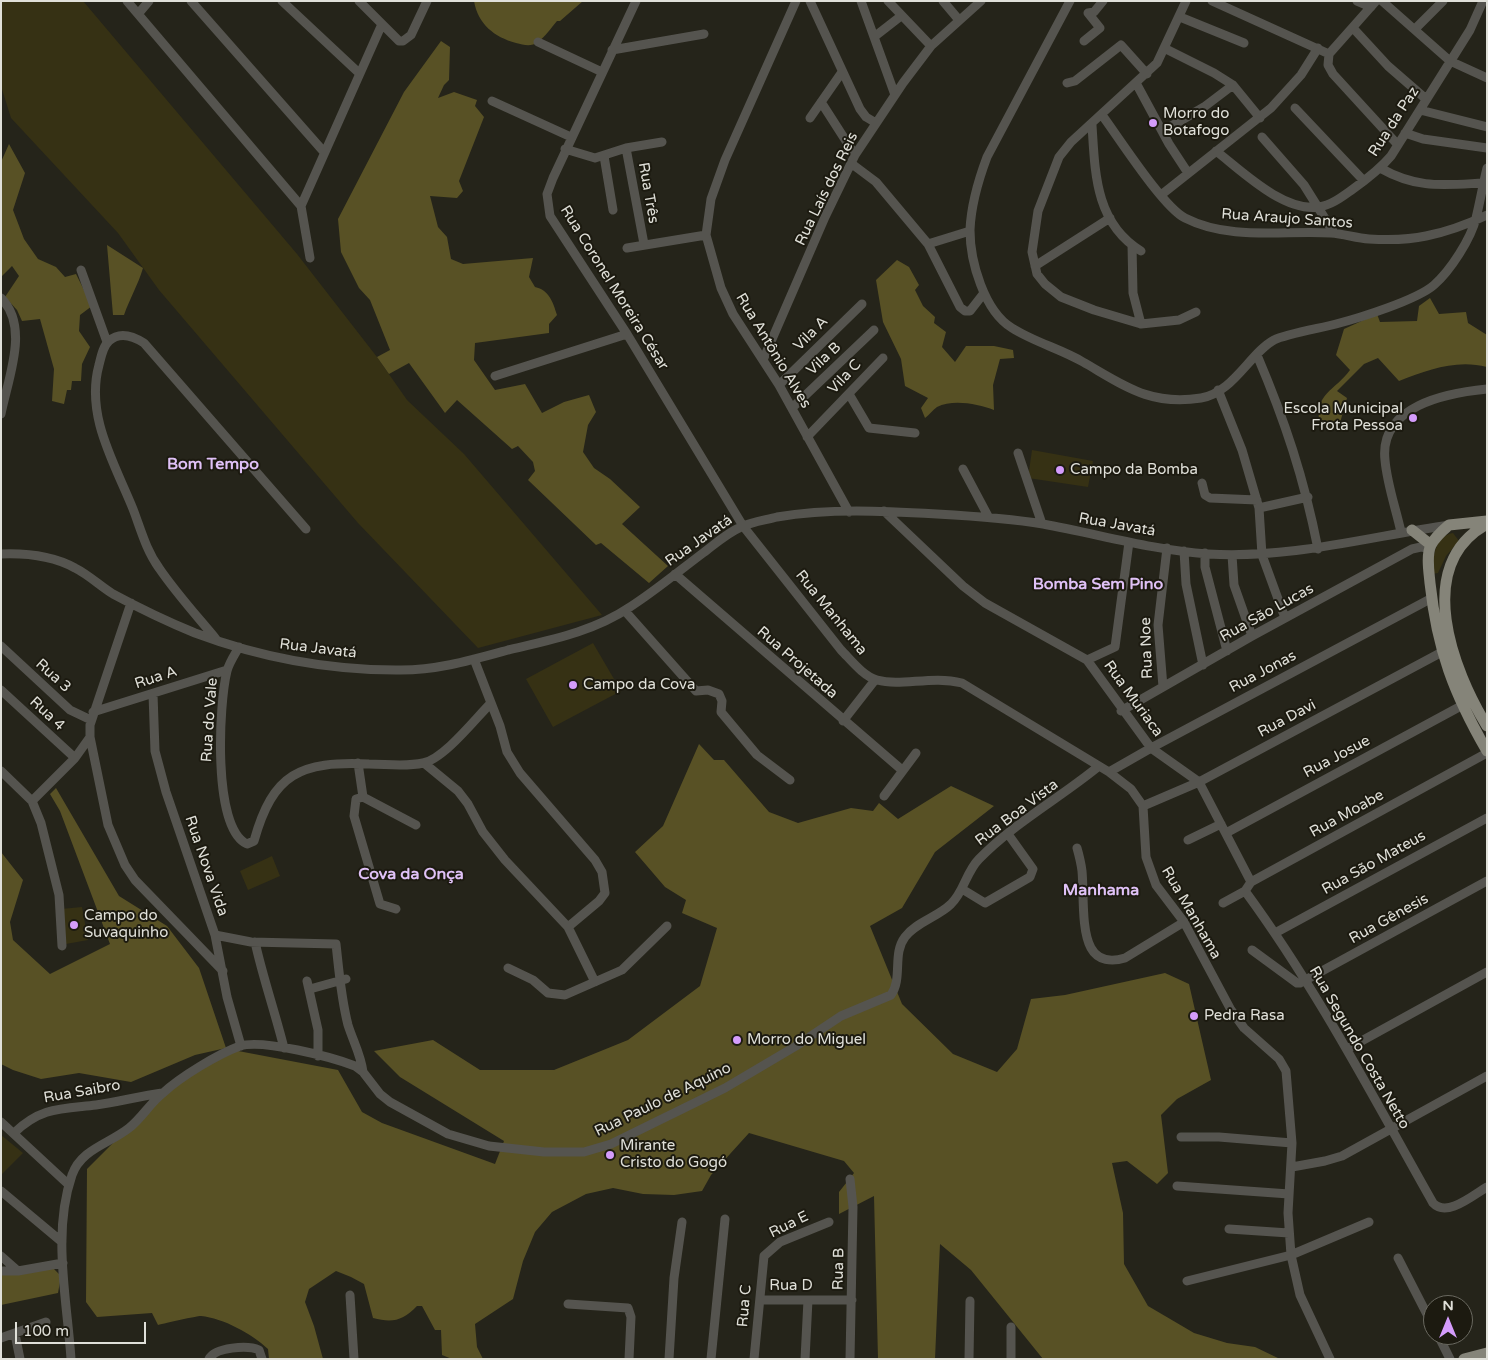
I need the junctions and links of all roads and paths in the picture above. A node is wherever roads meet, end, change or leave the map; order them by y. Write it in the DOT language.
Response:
graph roads {
  1 [pos="127,1"];
  2 [pos="192,1"];
  3 [pos="282,1"];
  4 [pos="359,1"];
  5 [pos="427,1"];
  6 [pos="636,1"];
  7 [pos="796,1"];
  8 [pos="810,1"];
  9 [pos="860,1"];
  10 [pos="888,1"];
  11 [pos="943,1"];
  12 [pos="981,1"];
  13 [pos="1070,1"];
  14 [pos="1103,1"];
  15 [pos="1186,1"];
  16 [pos="1212,1"];
  17 [pos="1357,1"];
  18 [pos="1382,1"];
  19 [pos="1443,1"];
  20 [pos="1483,1"];
  21 [pos="147,3"];
  22 [pos="1373,4"];
  23 [pos="138,14"];
  24 [pos="901,16"];
  25 [pos="1180,17"];
  26 [pos="959,20"];
  27 [pos="382,24"];
  28 [pos="1353,28"];
  29 [pos="1416,29"];
  30 [pos="704,34"];
  31 [pos="874,37"];
  32 [pos="1084,41"];
  33 [pos="538,42"];
  34 [pos="1244,43"];
  35 [pos="931,46"];
  36 [pos="1166,48"];
  37 [pos="1318,48"];
  38 [pos="612,50"];
  39 [pos="1329,54"];
  40 [pos="1450,61"];
  41 [pos="602,72"];
  42 [pos="842,72"];
  43 [pos="359,73"];
  44 [pos="1147,74"];
  45 [pos="1487,78"];
  46 [pos="1067,83"];
  47 [pos="1136,83"];
  48 [pos="1232,85"];
  49 [pos="895,95"];
  50 [pos="1426,99"];
  51 [pos="492,101"];
  52 [pos="821,102"];
  53 [pos="1295,108"];
  54 [pos="1420,110"];
  55 [pos="1102,115"];
  56 [pos="810,118"];
  57 [pos="1260,118"];
  58 [pos="876,123"];
  59 [pos="1092,125"];
  60 [pos="1487,127"];
  61 [pos="1163,131"];
  62 [pos="1405,133"];
  63 [pos="570,137"];
  64 [pos="1262,137"];
  65 [pos="662,142"];
  66 [pos="1398,145"];
  67 [pos="626,148"];
  68 [pos="1487,148"];
  69 [pos="565,149"];
  70 [pos="1216,151"];
  71 [pos="324,152"];
  72 [pos="856,155"];
  73 [pos="604,156"];
  74 [pos="852,164"];
  75 [pos="1380,168"];
  76 [pos="1487,168"];
  77 [pos="1188,173"];
  78 [pos="1364,181"];
  79 [pos="1483,183"];
  80 [pos="1161,195"];
  81 [pos="301,206"];
  82 [pos="1319,207"];
  83 [pos="613,210"];
  84 [pos="1487,215"];
  85 [pos="1110,218"];
  86 [pos="1476,220"];
  87 [pos="970,231"];
  88 [pos="1334,233"];
  89 [pos="706,235"];
  90 [pos="644,244"];
  91 [pos="928,244"];
  92 [pos="1132,245"];
  93 [pos="627,248"];
  94 [pos="1141,251"];
  95 [pos="310,258"];
  96 [pos="1035,266"];
  97 [pos="81,270"];
  98 [pos="984,293"];
  99 [pos="1,298"];
  100 [pos="862,304"];
  101 [pos="1196,312"];
  102 [pos="1141,324"];
  103 [pos="874,330"];
  104 [pos="627,334"];
  105 [pos="107,342"];
  106 [pos="1257,355"];
  107 [pos="883,358"];
  108 [pos="763,360"];
  109 [pos="5,372"];
  110 [pos="495,376"];
  111 [pos="780,385"];
  112 [pos="1487,389"];
  113 [pos="1218,390"];
  114 [pos="849,394"];
  115 [pos="792,408"];
  116 [pos="1,414"];
  117 [pos="915,433"];
  118 [pos="807,437"];
  119 [pos="1018,453"];
  120 [pos="963,469"];
  121 [pos="1202,483"];
  122 [pos="1308,497"];
  123 [pos="1258,504"];
  124 [pos="884,511"];
  125 [pos="849,512"];
  126 [pos="988,516"];
  127 [pos="1487,522"];
  128 [pos="1042,524"];
  129 [pos="1449,525"];
  130 [pos="743,526"];
  131 [pos="306,529"];
  132 [pos="1406,531"];
  133 [pos="1466,539"];
  134 [pos="1128,542"];
  135 [pos="1430,547"];
  136 [pos="1167,548"];
  137 [pos="1318,549"];
  138 [pos="1184,551"];
  139 [pos="1,554"];
  140 [pos="1205,554"];
  141 [pos="1232,555"];
  142 [pos="1262,555"];
  143 [pos="675,574"];
  144 [pos="1430,582"];
  145 [pos="1445,583"];
  146 [pos="1432,598"];
  147 [pos="131,602"];
  148 [pos="625,610"];
  149 [pos="1285,618"];
  150 [pos="1252,636"];
  151 [pos="216,639"];
  152 [pos="1,646"];
  153 [pos="239,647"];
  154 [pos="1227,651"];
  155 [pos="1442,652"];
  156 [pos="474,659"];
  157 [pos="1087,660"];
  158 [pos="1203,664"];
  159 [pos="227,670"];
  160 [pos="875,680"];
  161 [pos="1163,687"];
  162 [pos="1,690"];
  163 [pos="153,694"];
  164 [pos="491,703"];
  165 [pos="1461,706"];
  166 [pos="1122,711"];
  167 [pos="92,716"];
  168 [pos="843,721"];
  169 [pos="1487,726"];
  170 [pos="90,737"];
  171 [pos="1151,748"];
  172 [pos="1487,752"];
  173 [pos="916,753"];
  174 [pos="75,758"];
  175 [pos="358,763"];
  176 [pos="424,763"];
  177 [pos="1099,766"];
  178 [pos="1,770"];
  179 [pos="902,770"];
  180 [pos="1110,772"];
  181 [pos="790,780"];
  182 [pos="1199,782"];
  183 [pos="884,796"];
  184 [pos="363,797"];
  185 [pos="32,801"];
  186 [pos="1143,806"];
  187 [pos="1487,818"];
  188 [pos="1221,824"];
  189 [pos="416,825"];
  190 [pos="1226,833"];
  191 [pos="1008,834"];
  192 [pos="1188,840"];
  193 [pos="1077,848"];
  194 [pos="1487,881"];
  195 [pos="1251,882"];
  196 [pos="962,889"];
  197 [pos="1245,891"];
  198 [pos="1223,903"];
  199 [pos="396,909"];
  200 [pos="1184,922"];
  201 [pos="667,926"];
  202 [pos="568,927"];
  203 [pos="1275,933"];
  204 [pos="215,935"];
  205 [pos="255,942"];
  206 [pos="62,946"];
  207 [pos="1252,950"];
  208 [pos="898,951"];
  209 [pos="508,968"];
  210 [pos="223,972"];
  211 [pos="1487,972"];
  212 [pos="343,980"];
  213 [pos="1305,980"];
  214 [pos="595,982"];
  215 [pos="242,1046"];
  216 [pos="284,1048"];
  217 [pos="1347,1049"];
  218 [pos="318,1056"];
  219 [pos="363,1072"];
  220 [pos="1487,1076"];
  221 [pos="162,1093"];
  222 [pos="1,1122"];
  223 [pos="1391,1128"];
  224 [pos="14,1133"];
  225 [pos="1181,1137"];
  226 [pos="1292,1143"];
  227 [pos="1292,1167"];
  228 [pos="850,1179"];
  229 [pos="69,1185"];
  230 [pos="1176,1186"];
  231 [pos="1487,1187"];
  232 [pos="1,1191"];
  233 [pos="1289,1194"];
  234 [pos="725,1220"];
  235 [pos="682,1222"];
  236 [pos="829,1222"];
  237 [pos="1369,1222"];
  238 [pos="1229,1229"];
  239 [pos="1289,1233"];
  240 [pos="62,1242"];
  241 [pos="1291,1255"];
  242 [pos="1,1256"];
  243 [pos="764,1256"];
  244 [pos="1398,1258"];
  245 [pos="63,1263"];
  246 [pos="1,1271"];
  247 [pos="18,1271"];
  248 [pos="1186,1281"];
  249 [pos="350,1295"];
  250 [pos="760,1300"];
  251 [pos="808,1300"];
  252 [pos="852,1300"];
  253 [pos="970,1301"];
  254 [pos="568,1304"];
  255 [pos="1423,1307"];
  256 [pos="46,1322"];
  257 [pos="1011,1327"];
  258 [pos="15,1334"];
  259 [pos="1,1338"];
  260 [pos="1443,1345"];
  261 [pos="1487,1353"];
  262 [pos="20,1359"];
  263 [pos="71,1359"];
  264 [pos="209,1359"];
  265 [pos="262,1359"];
  266 [pos="354,1359"];
  267 [pos="629,1359"];
  268 [pos="669,1359"];
  269 [pos="711,1359"];
  270 [pos="754,1359"];
  271 [pos="805,1359"];
  272 [pos="850,1359"];
  273 [pos="969,1359"];
  274 [pos="1011,1359"];
  275 [pos="1330,1359"];
  276 [pos="1450,1359"];
  277 [pos="1464,1359"];
  1 -- 23 [label="street"];
  2 -- 71 [label="street"];
  3 -- 43 [label="street"];
  4 -- 27 [label="street"];
  5 -- 27 [label="street"];
  6 -- 38 [label="street, Rua Coronel Moreira César"];
  7 -- 89 [label="street, Rua Antônio Alves"];
  8 -- 42 [label="street"];
  9 -- 31 [label="street"];
  10 -- 24 [label="street"];
  11 -- 26 [label="street"];
  12 -- 26 [label="street, Rua Laís dos Reis"];
  13 -- 87 [label="street"];
  14 -- 32 [label="street"];
  15 -- 25 [label="street"];
  16 -- 37 [label="street"];
  17 -- 22 [label="street"];
  18 -- 29 [label="street"];
  19 -- 29 [label="street"];
  20 -- 40 [label="street, Rua da Paz"];
  21 -- 23 [label="street"];
  22 -- 28 [label="street"];
  23 -- 81 [label="street"];
  24 -- 31 [label="street"];
  24 -- 35 [label="street"];
  25 -- 34 [label="street"];
  25 -- 36 [label="street"];
  26 -- 35 [label="street, Rua Laís dos Reis"];
  27 -- 43 [label="street"];
  28 -- 39 [label="street"];
  28 -- 50 [label="street"];
  29 -- 40 [label="street"];
  30 -- 38 [label="street"];
  31 -- 49 [label="street"];
  33 -- 41 [label="street"];
  35 -- 49 [label="street, Rua Laís dos Reis"];
  36 -- 44 [label="street"];
  36 -- 48 [label="street"];
  37 -- 39 [label="street"];
  37 -- 57 [label="street"];
  38 -- 41 [label="street, Rua Coronel Moreira César"];
  39 -- 66 [label="street"];
  40 -- 45 [label="street"];
  40 -- 50 [label="street, Rua da Paz"];
  41 -- 63 [label="street, Rua Coronel Moreira César"];
  42 -- 52 [label="street"];
  42 -- 58 [label="street"];
  43 -- 71 [label="street"];
  44 -- 46 [label="street"];
  44 -- 47 [label="street"];
  47 -- 55 [label="street"];
  47 -- 61 [label="street"];
  48 -- 57 [label="street"];
  48 -- 61 [label="street"];
  49 -- 58 [label="street, Rua Laís dos Reis"];
  50 -- 54 [label="street, Rua da Paz"];
  51 -- 63 [label="street"];
  52 -- 56 [label="street"];
  52 -- 72 [label="street"];
  53 -- 78 [label="street"];
  54 -- 60 [label="street"];
  54 -- 62 [label="street, Rua da Paz"];
  55 -- 59 [label="street"];
  55 -- 80 [label="street, Rua Araujo Santos"];
  57 -- 70 [label="street"];
  58 -- 72 [label="street, Rua Laís dos Reis"];
  59 -- 85 [label="street"];
  59 -- 96 [label="street"];
  61 -- 77 [label="street"];
  62 -- 66 [label="street, Rua da Paz"];
  62 -- 68 [label="street"];
  63 -- 69 [label="street, Rua Coronel Moreira César"];
  64 -- 82 [label="street"];
  65 -- 67 [label="street"];
  66 -- 75 [label="street, Rua da Paz"];
  67 -- 73 [label="street"];
  67 -- 90 [label="street, Rua Três"];
  69 -- 73 [label="street"];
  69 -- 104 [label="street, Rua Coronel Moreira César"];
  70 -- 77 [label="street"];
  70 -- 82 [label="street"];
  71 -- 81 [label="street"];
  72 -- 74 [label="street, Rua Laís dos Reis"];
  73 -- 83 [label="street"];
  74 -- 91 [label="street"];
  74 -- 108 [label="street, Rua Laís dos Reis"];
  75 -- 78 [label="street, Rua da Paz"];
  75 -- 79 [label="street"];
  76 -- 79 [label="street"];
  77 -- 80 [label="street"];
  78 -- 82 [label="street, Rua da Paz"];
  79 -- 86 [label="street"];
  80 -- 88 [label="street, Rua Araujo Santos"];
  81 -- 95 [label="street"];
  82 -- 88 [label="street"];
  84 -- 86 [label="street, Rua Araujo Santos"];
  85 -- 92 [label="street"];
  85 -- 96 [label="street"];
  86 -- 88 [label="street, Rua Araujo Santos"];
  86 -- 106 [label="street"];
  87 -- 91 [label="street"];
  87 -- 98 [label="street"];
  89 -- 90 [label="street"];
  89 -- 108 [label="street, Rua Antônio Alves"];
  90 -- 93 [label="street"];
  91 -- 98 [label="street"];
  92 -- 94 [label="street"];
  92 -- 102 [label="street"];
  96 -- 102 [label="street"];
  97 -- 105 [label="street"];
  98 -- 113 [label="street"];
  99 -- 109 [label="street"];
  100 -- 111 [label="street, Vila A"];
  101 -- 102 [label="street"];
  103 -- 115 [label="street, Vila B"];
  104 -- 110 [label="street"];
  104 -- 130 [label="street, Rua Coronel Moreira César"];
  105 -- 131 [label="street"];
  105 -- 151 [label="street"];
  106 -- 113 [label="street"];
  106 -- 122 [label="street"];
  107 -- 114 [label="street, Vila C"];
  108 -- 111 [label="street, Rua Antônio Alves"];
  109 -- 116 [label="street"];
  111 -- 115 [label="street, Rua Antônio Alves"];
  112 -- 132 [label="street"];
  113 -- 123 [label="street"];
  114 -- 117 [label="street"];
  114 -- 118 [label="street, Vila C"];
  115 -- 118 [label="street, Rua Antônio Alves"];
  118 -- 125 [label="street, Rua Antônio Alves"];
  119 -- 128 [label="street"];
  120 -- 126 [label="street"];
  121 -- 123 [label="street"];
  122 -- 123 [label="street"];
  122 -- 137 [label="street"];
  123 -- 142 [label="street"];
  124 -- 125 [label="street, Rua Javatá"];
  124 -- 126 [label="street, Rua Javatá"];
  124 -- 157 [label="street, Rua Muriaca"];
  125 -- 130 [label="street, Rua Javatá"];
  126 -- 128 [label="street, Rua Javatá"];
  127 -- 129 [label="main road"];
  127 -- 133 [label="main road"];
  128 -- 134 [label="street, Rua Javatá"];
  129 -- 132 [label="street, Rua Javatá"];
  129 -- 133 [label="main road"];
  129 -- 135 [label="main road"];
  130 -- 143 [label="street, Rua Javatá"];
  130 -- 160 [label="street, Rua Manhama"];
  132 -- 135 [label="main road"];
  132 -- 137 [label="street, Rua Javatá"];
  133 -- 145 [label="main road"];
  134 -- 136 [label="street, Rua Javatá"];
  134 -- 157 [label="street"];
  135 -- 144 [label="main road"];
  135 -- 149 [label="street, Rua São Lucas"];
  136 -- 138 [label="street, Rua Javatá"];
  136 -- 161 [label="street, Rua Noe"];
  137 -- 142 [label="street, Rua Javatá"];
  138 -- 140 [label="street, Rua Javatá"];
  138 -- 158 [label="street"];
  139 -- 147 [label="street, Rua Javatá"];
  140 -- 141 [label="street, Rua Javatá"];
  140 -- 154 [label="street"];
  141 -- 142 [label="street, Rua Javatá"];
  141 -- 150 [label="street"];
  142 -- 149 [label="street"];
  143 -- 148 [label="street, Rua Javatá"];
  143 -- 168 [label="street, Rua Projetada"];
  144 -- 145 [label="main road"];
  144 -- 146 [label="main road"];
  145 -- 169 [label="main road"];
  146 -- 155 [label="main road"];
  146 -- 171 [label="street, Rua Jonas"];
  147 -- 151 [label="street, Rua Javatá"];
  147 -- 167 [label="street"];
  148 -- 156 [label="street, Rua Javatá"];
  148 -- 181 [label="street"];
  149 -- 150 [label="street, Rua São Lucas"];
  150 -- 154 [label="street, Rua São Lucas"];
  151 -- 153 [label="street, Rua Javatá"];
  152 -- 167 [label="street, Rua 3"];
  153 -- 156 [label="street, Rua Javatá"];
  153 -- 159 [label="street, Rua do Vale"];
  154 -- 158 [label="street, Rua São Lucas"];
  155 -- 165 [label="main road"];
  155 -- 182 [label="street, Rua Davi"];
  156 -- 164 [label="street"];
  157 -- 166 [label="street, Rua Muriaca"];
  158 -- 161 [label="street, Rua São Lucas"];
  159 -- 163 [label="street, Rua A"];
  159 -- 175 [label="street, Rua do Vale"];
  160 -- 168 [label="street"];
  160 -- 177 [label="street"];
  161 -- 166 [label="street, Rua São Lucas"];
  162 -- 174 [label="street, Rua 4"];
  163 -- 167 [label="street, Rua A"];
  163 -- 204 [label="street, Rua Nova Vida"];
  164 -- 176 [label="street"];
  164 -- 202 [label="street"];
  165 -- 172 [label="main road"];
  165 -- 190 [label="street, Rua Josue"];
  166 -- 171 [label="street, Rua Muriaca"];
  167 -- 170 [label="street"];
  168 -- 179 [label="street, Rua Projetada"];
  170 -- 174 [label="street"];
  170 -- 210 [label="street"];
  171 -- 180 [label="street, Rua Jonas"];
  171 -- 182 [label="street, Rua Muriaca"];
  172 -- 195 [label="street, Rua Moabe"];
  173 -- 179 [label="street"];
  174 -- 185 [label="street"];
  175 -- 176 [label="street"];
  175 -- 184 [label="street"];
  176 -- 202 [label="street"];
  177 -- 180 [label="street"];
  177 -- 191 [label="street, Rua Boa Vista"];
  178 -- 185 [label="street"];
  179 -- 183 [label="street"];
  180 -- 186 [label="street"];
  182 -- 186 [label="street, Rua Davi"];
  182 -- 188 [label="street, Rua Muriaca"];
  184 -- 189 [label="street"];
  184 -- 199 [label="street"];
  185 -- 206 [label="street"];
  186 -- 200 [label="street, Rua Manhama"];
  187 -- 203 [label="street, Rua São Mateus"];
  188 -- 190 [label="street, Rua Muriaca"];
  188 -- 192 [label="street"];
  190 -- 195 [label="street, Rua Muriaca"];
  191 -- 196 [label="street, Rua Boa Vista"];
  191 -- 196 [label="street"];
  193 -- 200 [label="street"];
  194 -- 213 [label="street, Rua Gênesis"];
  195 -- 197 [label="street, Rua Moabe"];
  196 -- 208 [label="street, Rua Boa Vista"];
  197 -- 198 [label="street, Rua Moabe"];
  197 -- 203 [label="street, Rua Segundo Costa Netto"];
  200 -- 226 [label="street, Rua Manhama"];
  201 -- 214 [label="street"];
  202 -- 214 [label="street"];
  203 -- 213 [label="street, Rua Segundo Costa Netto"];
  204 -- 205 [label="street"];
  204 -- 210 [label="street, Rua Nova Vida"];
  205 -- 212 [label="street"];
  205 -- 216 [label="street"];
  207 -- 213 [label="street"];
  208 -- 219 [label="street, Rua Paulo de Aquino"];
  209 -- 214 [label="street"];
  210 -- 215 [label="street, Rua Nova Vida"];
  211 -- 217 [label="street"];
  212 -- 218 [label="street"];
  212 -- 219 [label="street"];
  213 -- 217 [label="street, Rua Segundo Costa Netto"];
  215 -- 216 [label="street, Rua Paulo de Aquino"];
  215 -- 221 [label="street"];
  216 -- 218 [label="street, Rua Paulo de Aquino"];
  217 -- 223 [label="street, Rua Segundo Costa Netto"];
  218 -- 219 [label="street, Rua Paulo de Aquino"];
  220 -- 223 [label="street"];
  221 -- 224 [label="street, Rua Saibro"];
  221 -- 229 [label="street"];
  222 -- 224 [label="street"];
  223 -- 227 [label="street"];
  223 -- 231 [label="street, Rua Segundo Costa Netto"];
  224 -- 229 [label="street"];
  225 -- 226 [label="street"];
  226 -- 227 [label="street, Rua Manhama"];
  227 -- 233 [label="street, Rua Manhama"];
  228 -- 252 [label="street, Rua B"];
  229 -- 240 [label="street"];
  230 -- 233 [label="street"];
  232 -- 240 [label="street"];
  233 -- 239 [label="street, Rua Manhama"];
  234 -- 269 [label="street"];
  235 -- 268 [label="street"];
  236 -- 243 [label="street, Rua E"];
  237 -- 241 [label="street"];
  238 -- 239 [label="street"];
  239 -- 241 [label="street, Rua Manhama"];
  240 -- 245 [label="street"];
  241 -- 248 [label="street"];
  241 -- 275 [label="street, Rua Manhama"];
  242 -- 247 [label="street"];
  243 -- 250 [label="street, Rua C"];
  244 -- 255 [label="street"];
  245 -- 247 [label="street"];
  245 -- 263 [label="street"];
  246 -- 247 [label="street"];
  249 -- 266 [label="street"];
  250 -- 251 [label="street, Rua D"];
  250 -- 270 [label="street, Rua C"];
  251 -- 252 [label="street, Rua D"];
  251 -- 271 [label="street"];
  252 -- 272 [label="street, Rua B"];
  253 -- 273 [label="street"];
  254 -- 267 [label="street"];
  256 -- 258 [label="street"];
  257 -- 274 [label="street"];
  258 -- 259 [label="street"];
  258 -- 262 [label="street"];
  260 -- 276 [label="street"];
  261 -- 277 [label="main road"];
  264 -- 265 [label="street"];
}
